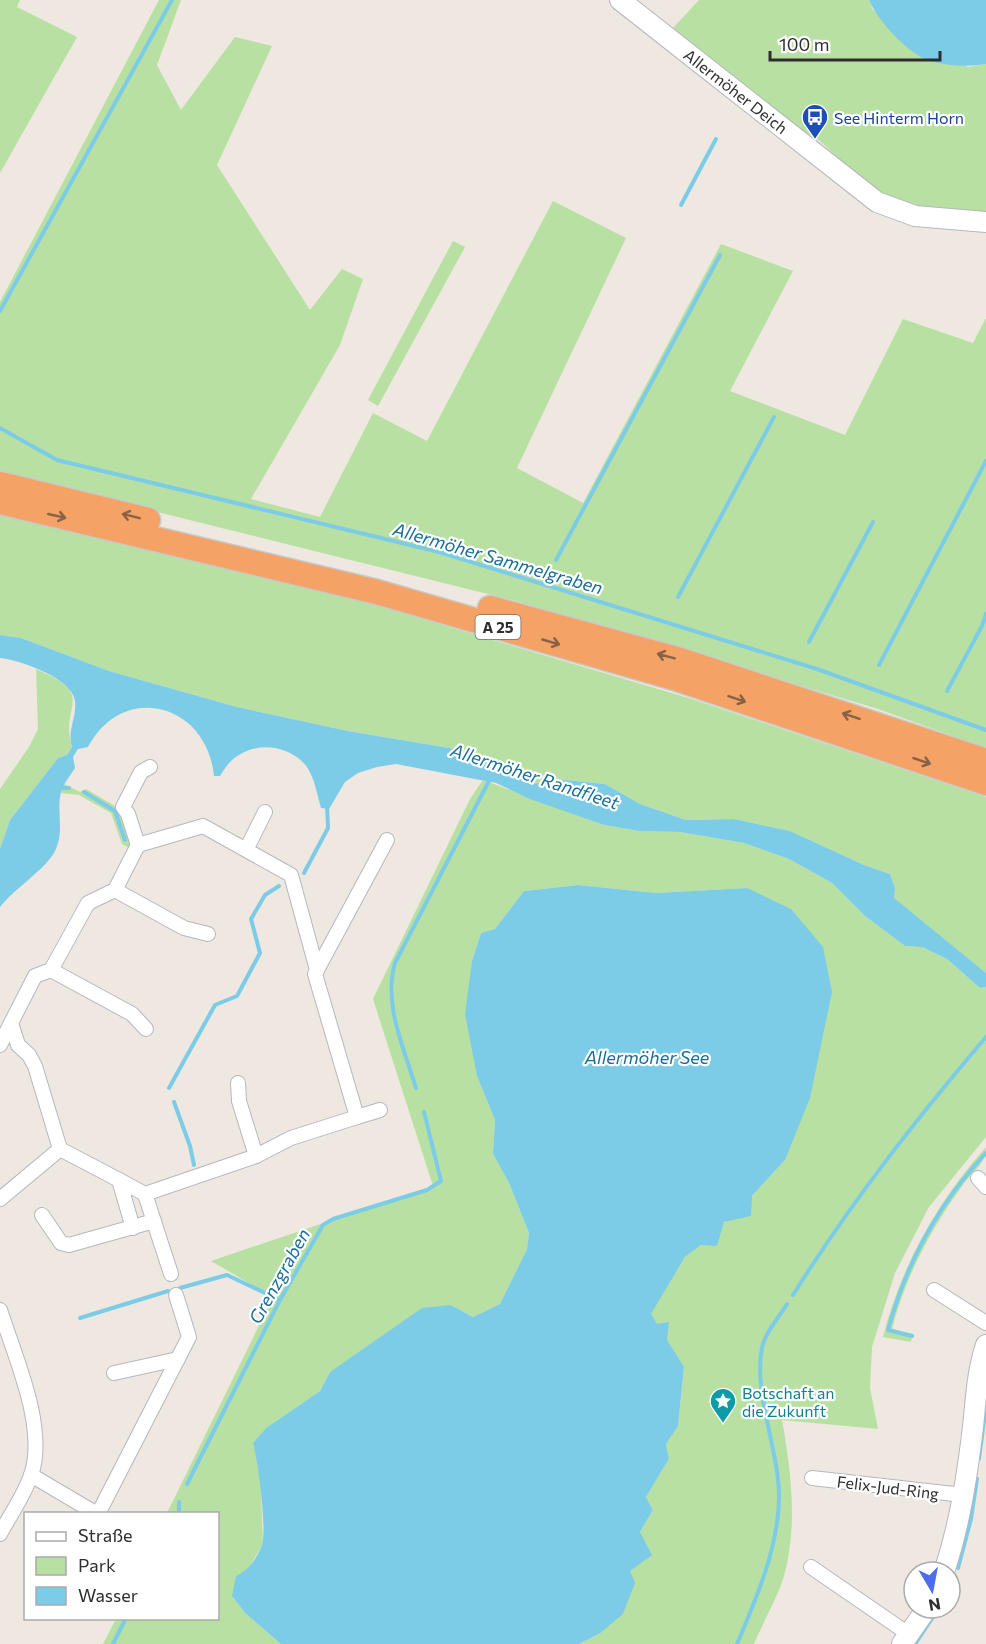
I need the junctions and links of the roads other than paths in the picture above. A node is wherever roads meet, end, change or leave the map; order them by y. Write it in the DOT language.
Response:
graph roads {
  1 [pos="620,0"];
  2 [pos="986,222"];
  3 [pos="0,484"];
  4 [pos="0,502"];
  5 [pos="986,761"];
  6 [pos="150,767"];
  7 [pos="986,783"];
  8 [pos="265,812"];
  9 [pos="387,840"];
  10 [pos="138,845"];
  11 [pos="247,848"];
  12 [pos="115,890"];
  13 [pos="208,934"];
  14 [pos="51,970"];
  15 [pos="317,970"];
  16 [pos="11,1023"];
  17 [pos="146,1029"];
  18 [pos="0,1045"];
  19 [pos="238,1083"];
  20 [pos="380,1110"];
  21 [pos="357,1117"];
  22 [pos="60,1149"];
  23 [pos="256,1156"];
  24 [pos="118,1180"];
  25 [pos="145,1194"];
  26 [pos="0,1199"];
  27 [pos="42,1215"];
  28 [pos="154,1221"];
  29 [pos="133,1228"];
  30 [pos="171,1274"];
  31 [pos="933,1290"];
  32 [pos="176,1295"];
  33 [pos="0,1310"];
  34 [pos="986,1323"];
  35 [pos="2,1325"];
  36 [pos="986,1345"];
  37 [pos="178,1359"];
  38 [pos="153,1362"];
  39 [pos="114,1373"];
  40 [pos="162,1391"];
  41 [pos="31,1475"];
  42 [pos="812,1478"];
  43 [pos="963,1495"];
  44 [pos="95,1512"];
  45 [pos="99,1512"];
  46 [pos="0,1534"];
  47 [pos="948,1560"];
  48 [pos="811,1567"];
  49 [pos="919,1620"];
  50 [pos="906,1639"];
  1 -- 2 [label="street, Allermöher Deich"];
  5 -- 3 [label="highway, A 25, one-way"];
  4 -- 7 [label="highway, A 25, one-way"];
  6 -- 10 [label="street"];
  8 -- 11 [label="street"];
  9 -- 15 [label="street"];
  10 -- 11 [label="street"];
  10 -- 12 [label="street"];
  11 -- 15 [label="street"];
  12 -- 13 [label="street"];
  12 -- 14 [label="street"];
  14 -- 16 [label="street"];
  14 -- 17 [label="street"];
  15 -- 21 [label="street"];
  16 -- 18 [label="street"];
  16 -- 22 [label="street"];
  19 -- 23 [label="street"];
  20 -- 21 [label="street"];
  21 -- 23 [label="street"];
  22 -- 24 [label="street"];
  22 -- 26 [label="street"];
  23 -- 25 [label="street"];
  24 -- 25 [label="street"];
  24 -- 29 [label="street"];
  25 -- 28 [label="street"];
  27 -- 29 [label="street"];
  28 -- 29 [label="street"];
  28 -- 30 [label="street"];
  31 -- 34 [label="street"];
  32 -- 37 [label="street"];
  33 -- 35 [label="street"];
  35 -- 41 [label="street"];
  36 -- 43 [label="street, Felix-Jud-Ring"];
  37 -- 38 [label="street"];
  37 -- 40 [label="street"];
  38 -- 39 [label="street"];
  38 -- 40 [label="street"];
  40 -- 45 [label="street"];
  41 -- 44 [label="street"];
  41 -- 46 [label="street"];
  42 -- 43 [label="street, Felix-Jud-Ring"];
  43 -- 47 [label="street, Felix-Jud-Ring"];
  48 -- 50 [label="street"];
  49 -- 50 [label="street"];
}
